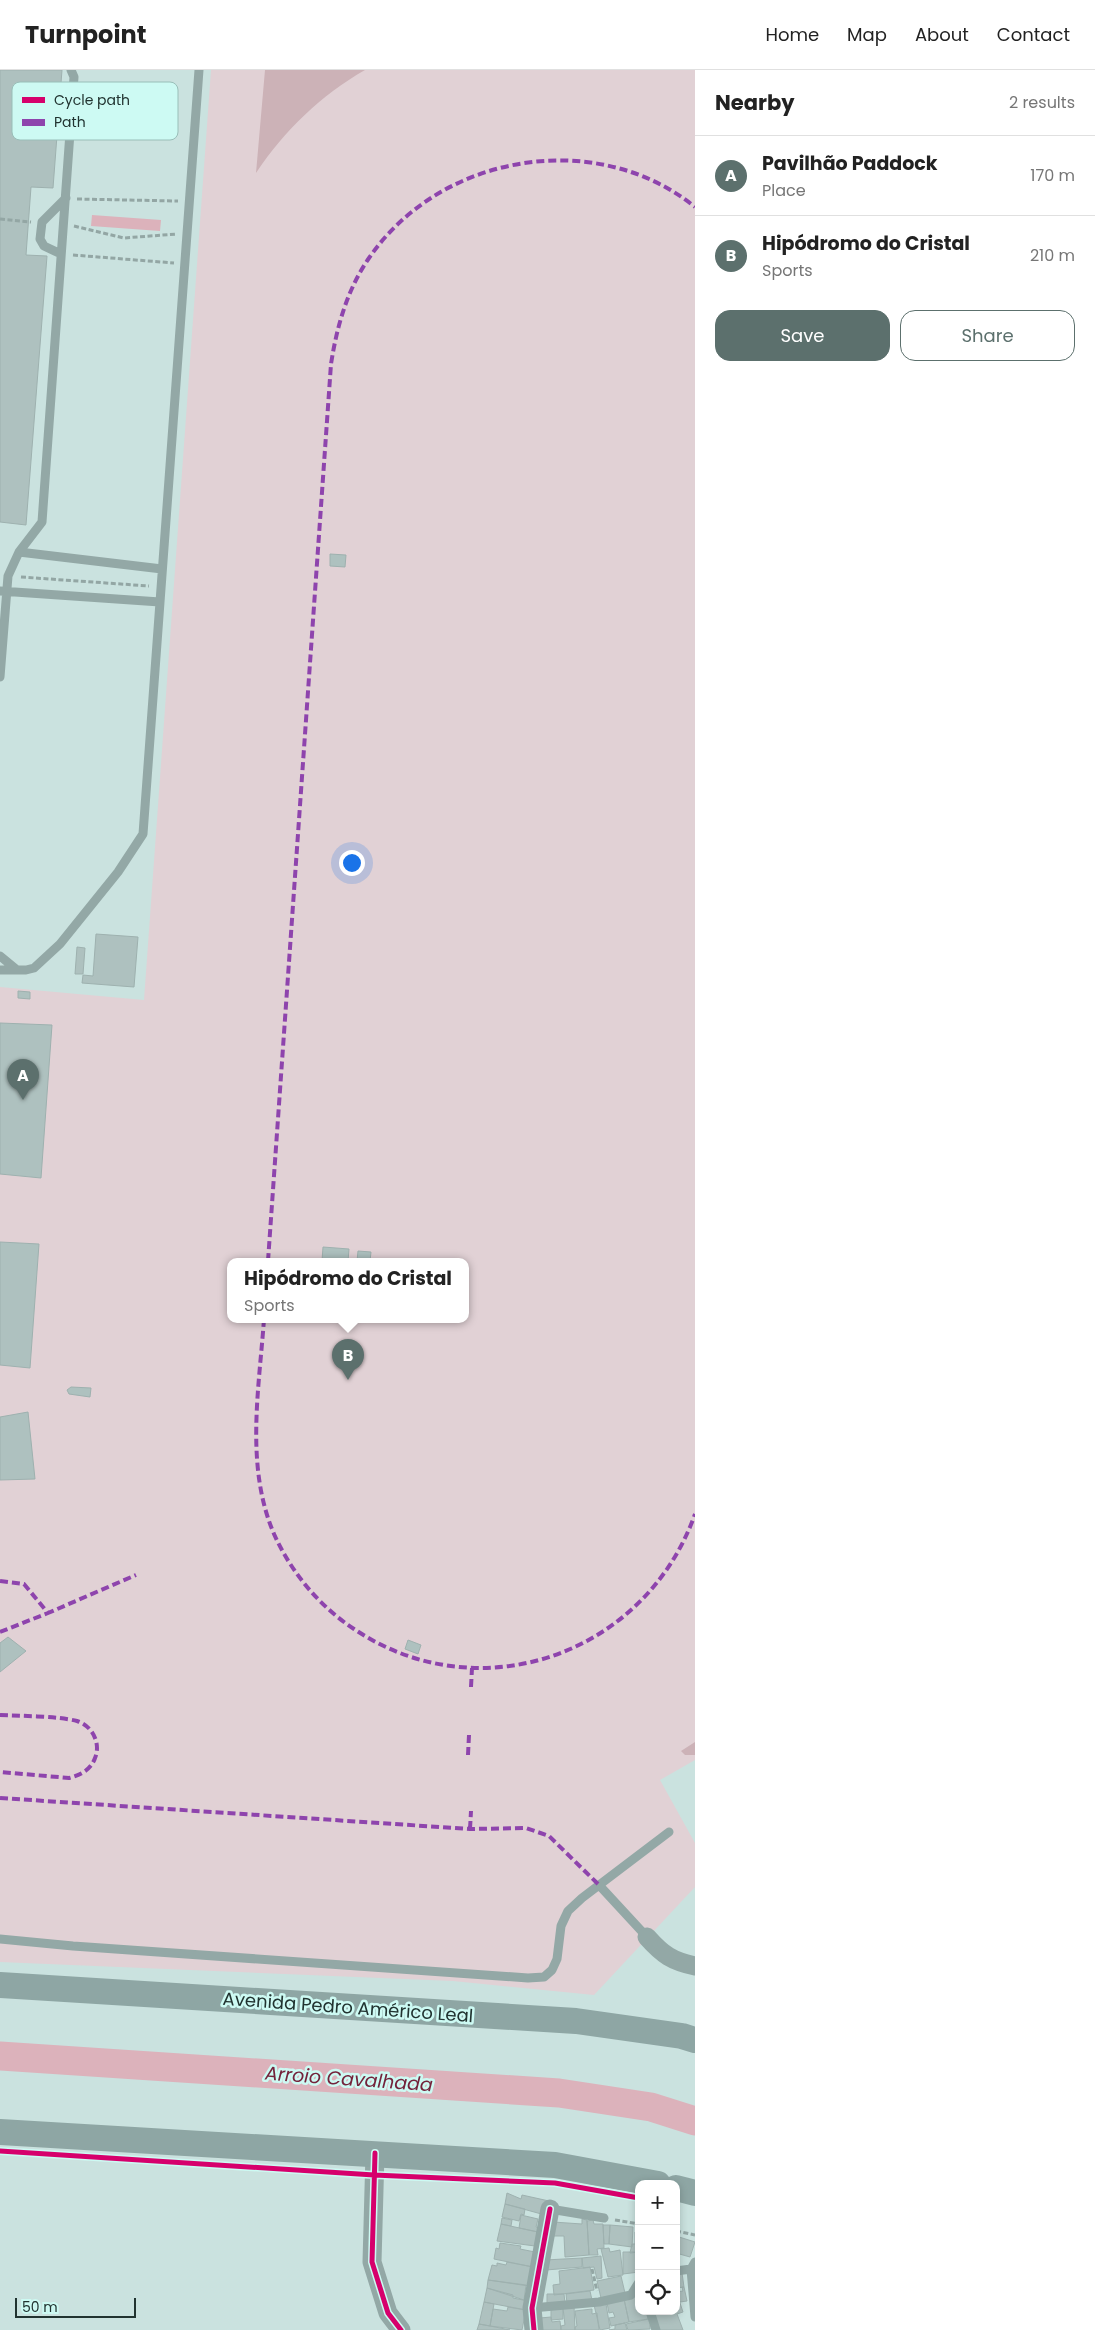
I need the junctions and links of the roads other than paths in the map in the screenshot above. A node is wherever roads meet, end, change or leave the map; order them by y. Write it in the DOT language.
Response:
graph roads {
  1 [pos="71,70"];
  2 [pos="199,70"];
  3 [pos="74,82"];
  4 [pos="70,140"];
  5 [pos="66,198"];
  6 [pos="61,254"];
  7 [pos="19,552"];
  8 [pos="162,569"];
  9 [pos="3,591"];
  10 [pos="160,602"];
  11 [pos="0,677"];
  12 [pos="0,956"];
  13 [pos="0,970"];
  14 [pos="17,970"];
  15 [pos="668,1832"];
  16 [pos="599,1885"];
  17 [pos="647,1937"];
  18 [pos="0,1939"];
  19 [pos="695,1966"];
  20 [pos="0,1986"];
  21 [pos="695,2040"];
  22 [pos="0,2132"];
  23 [pos="375,2153"];
  24 [pos="636,2180"];
  25 [pos="680,2189"];
  26 [pos="695,2193"];
  27 [pos="550,2210"];
  28 [pos="604,2218"];
  29 [pos="693,2265"];
  30 [pos="679,2270"];
  31 [pos="635,2288"];
  32 [pos="532,2308"];
  33 [pos="651,2315"];
  34 [pos="695,2317"];
  35 [pos="401,2330"];
  36 [pos="534,2330"];
  37 [pos="656,2330"];
  1 -- 3 [label="lane"];
  2 -- 8 [label="lane"];
  4 -- 5 [label="lane"];
  5 -- 6 [label="lane"];
  5 -- 6 [label="lane"];
  6 -- 7 [label="lane"];
  7 -- 8 [label="lane"];
  7 -- 9 [label="lane"];
  8 -- 10 [label="lane"];
  9 -- 10 [label="lane"];
  9 -- 11 [label="lane"];
  10 -- 14 [label="lane"];
  12 -- 14 [label="lane"];
  13 -- 14 [label="lane"];
  15 -- 16 [label="lane"];
  16 -- 17 [label="lane"];
  16 -- 18 [label="lane"];
  17 -- 19 [label="street"];
  20 -- 21 [label="main road, Avenida Pedro Américo Leal"];
  22 -- 23 [label="main road"];
  23 -- 24 [label="main road"];
  23 -- 35 [label="street"];
  25 -- 26 [label="main road"];
  27 -- 28 [label="lane"];
  27 -- 32 [label="street"];
  29 -- 30 [label="lane"];
  29 -- 34 [label="lane"];
  31 -- 32 [label="lane"];
  32 -- 36 [label="street"];
  33 -- 37 [label="lane"];
}
